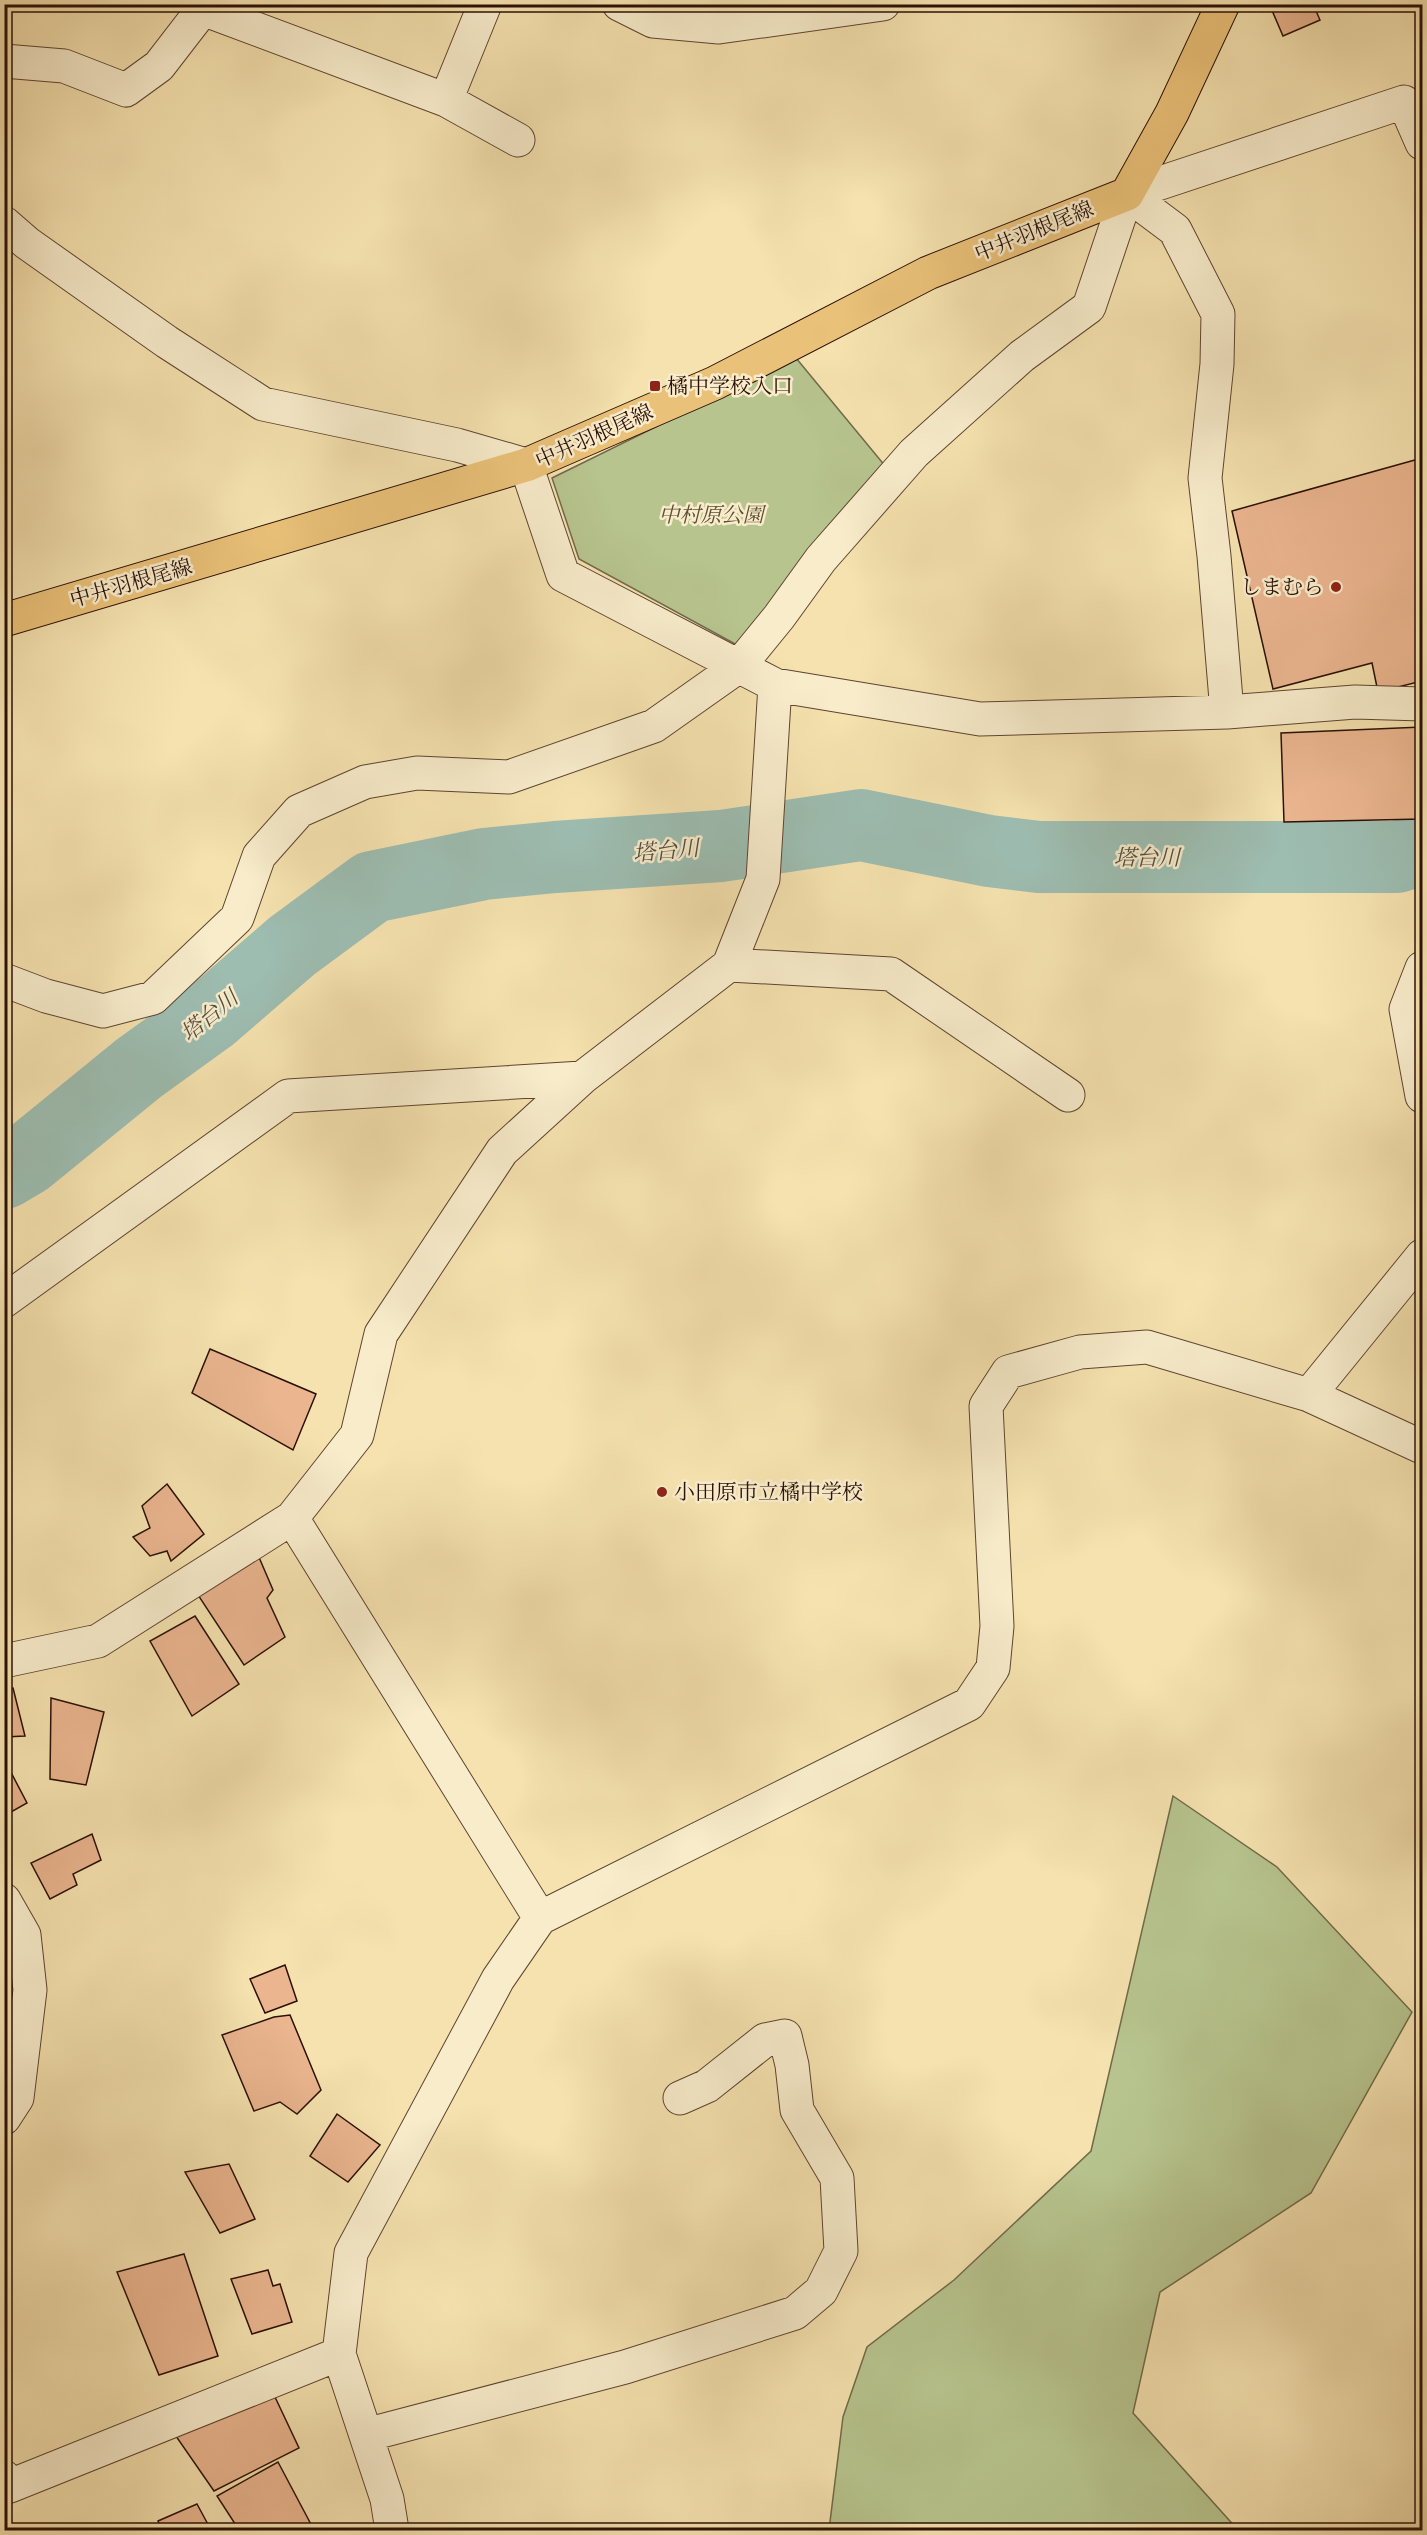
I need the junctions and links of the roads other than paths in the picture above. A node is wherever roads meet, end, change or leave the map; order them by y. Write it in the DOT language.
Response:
graph roads {
  1 [pos="485,4"];
  2 [pos="619,4"];
  3 [pos="883,4"];
  4 [pos="1223,4"];
  5 [pos="200,7"];
  6 [pos="4,61"];
  7 [pos="446,100"];
  8 [pos="518,140"];
  9 [pos="1422,143"];
  10 [pos="1127,194"];
  11 [pos="4,223"];
  12 [pos="526,465"];
  13 [pos="4,620"];
  14 [pos="739,666"];
  15 [pos="775,685"];
  16 [pos="1422,704"];
  17 [pos="1227,712"];
  18 [pos="729,965"];
  19 [pos="1422,968"];
  20 [pos="4,980"];
  21 [pos="582,1078"];
  22 [pos="1068,1095"];
  23 [pos="1422,1096"];
  24 [pos="1422,1256"];
  25 [pos="4,1301"];
  26 [pos="1309,1395"];
  27 [pos="1422,1448"];
  28 [pos="292,1518"];
  29 [pos="4,1661"];
  30 [pos="4,1900"];
  31 [pos="540,1918"];
  32 [pos="17,1993"];
  33 [pos="680,2098"];
  34 [pos="4,2118"];
  35 [pos="339,2354"];
  36 [pos="366,2435"];
  37 [pos="4,2477"];
  38 [pos="392,2530"];
  1 -- 7 [label="street"];
  2 -- 3 [label="street"];
  4 -- 10 [label="main road"];
  5 -- 6 [label="street"];
  5 -- 7 [label="street"];
  7 -- 8 [label="street"];
  9 -- 10 [label="street"];
  10 -- 12 [label="main road, 中井羽根尾線"];
  10 -- 14 [label="street"];
  10 -- 17 [label="street"];
  11 -- 12 [label="street"];
  12 -- 13 [label="main road, 中井羽根尾線"];
  12 -- 14 [label="street"];
  14 -- 15 [label="street"];
  14 -- 20 [label="street"];
  15 -- 17 [label="street"];
  15 -- 18 [label="street"];
  16 -- 17 [label="street"];
  18 -- 21 [label="street"];
  18 -- 22 [label="street"];
  19 -- 23 [label="street"];
  21 -- 25 [label="street"];
  21 -- 28 [label="street"];
  24 -- 26 [label="street"];
  26 -- 27 [label="street"];
  26 -- 31 [label="street"];
  28 -- 29 [label="street"];
  28 -- 31 [label="street"];
  30 -- 32 [label="street"];
  31 -- 35 [label="street"];
  32 -- 34 [label="street"];
  33 -- 36 [label="street"];
  35 -- 36 [label="street"];
  35 -- 37 [label="street"];
  36 -- 38 [label="street"];
}
